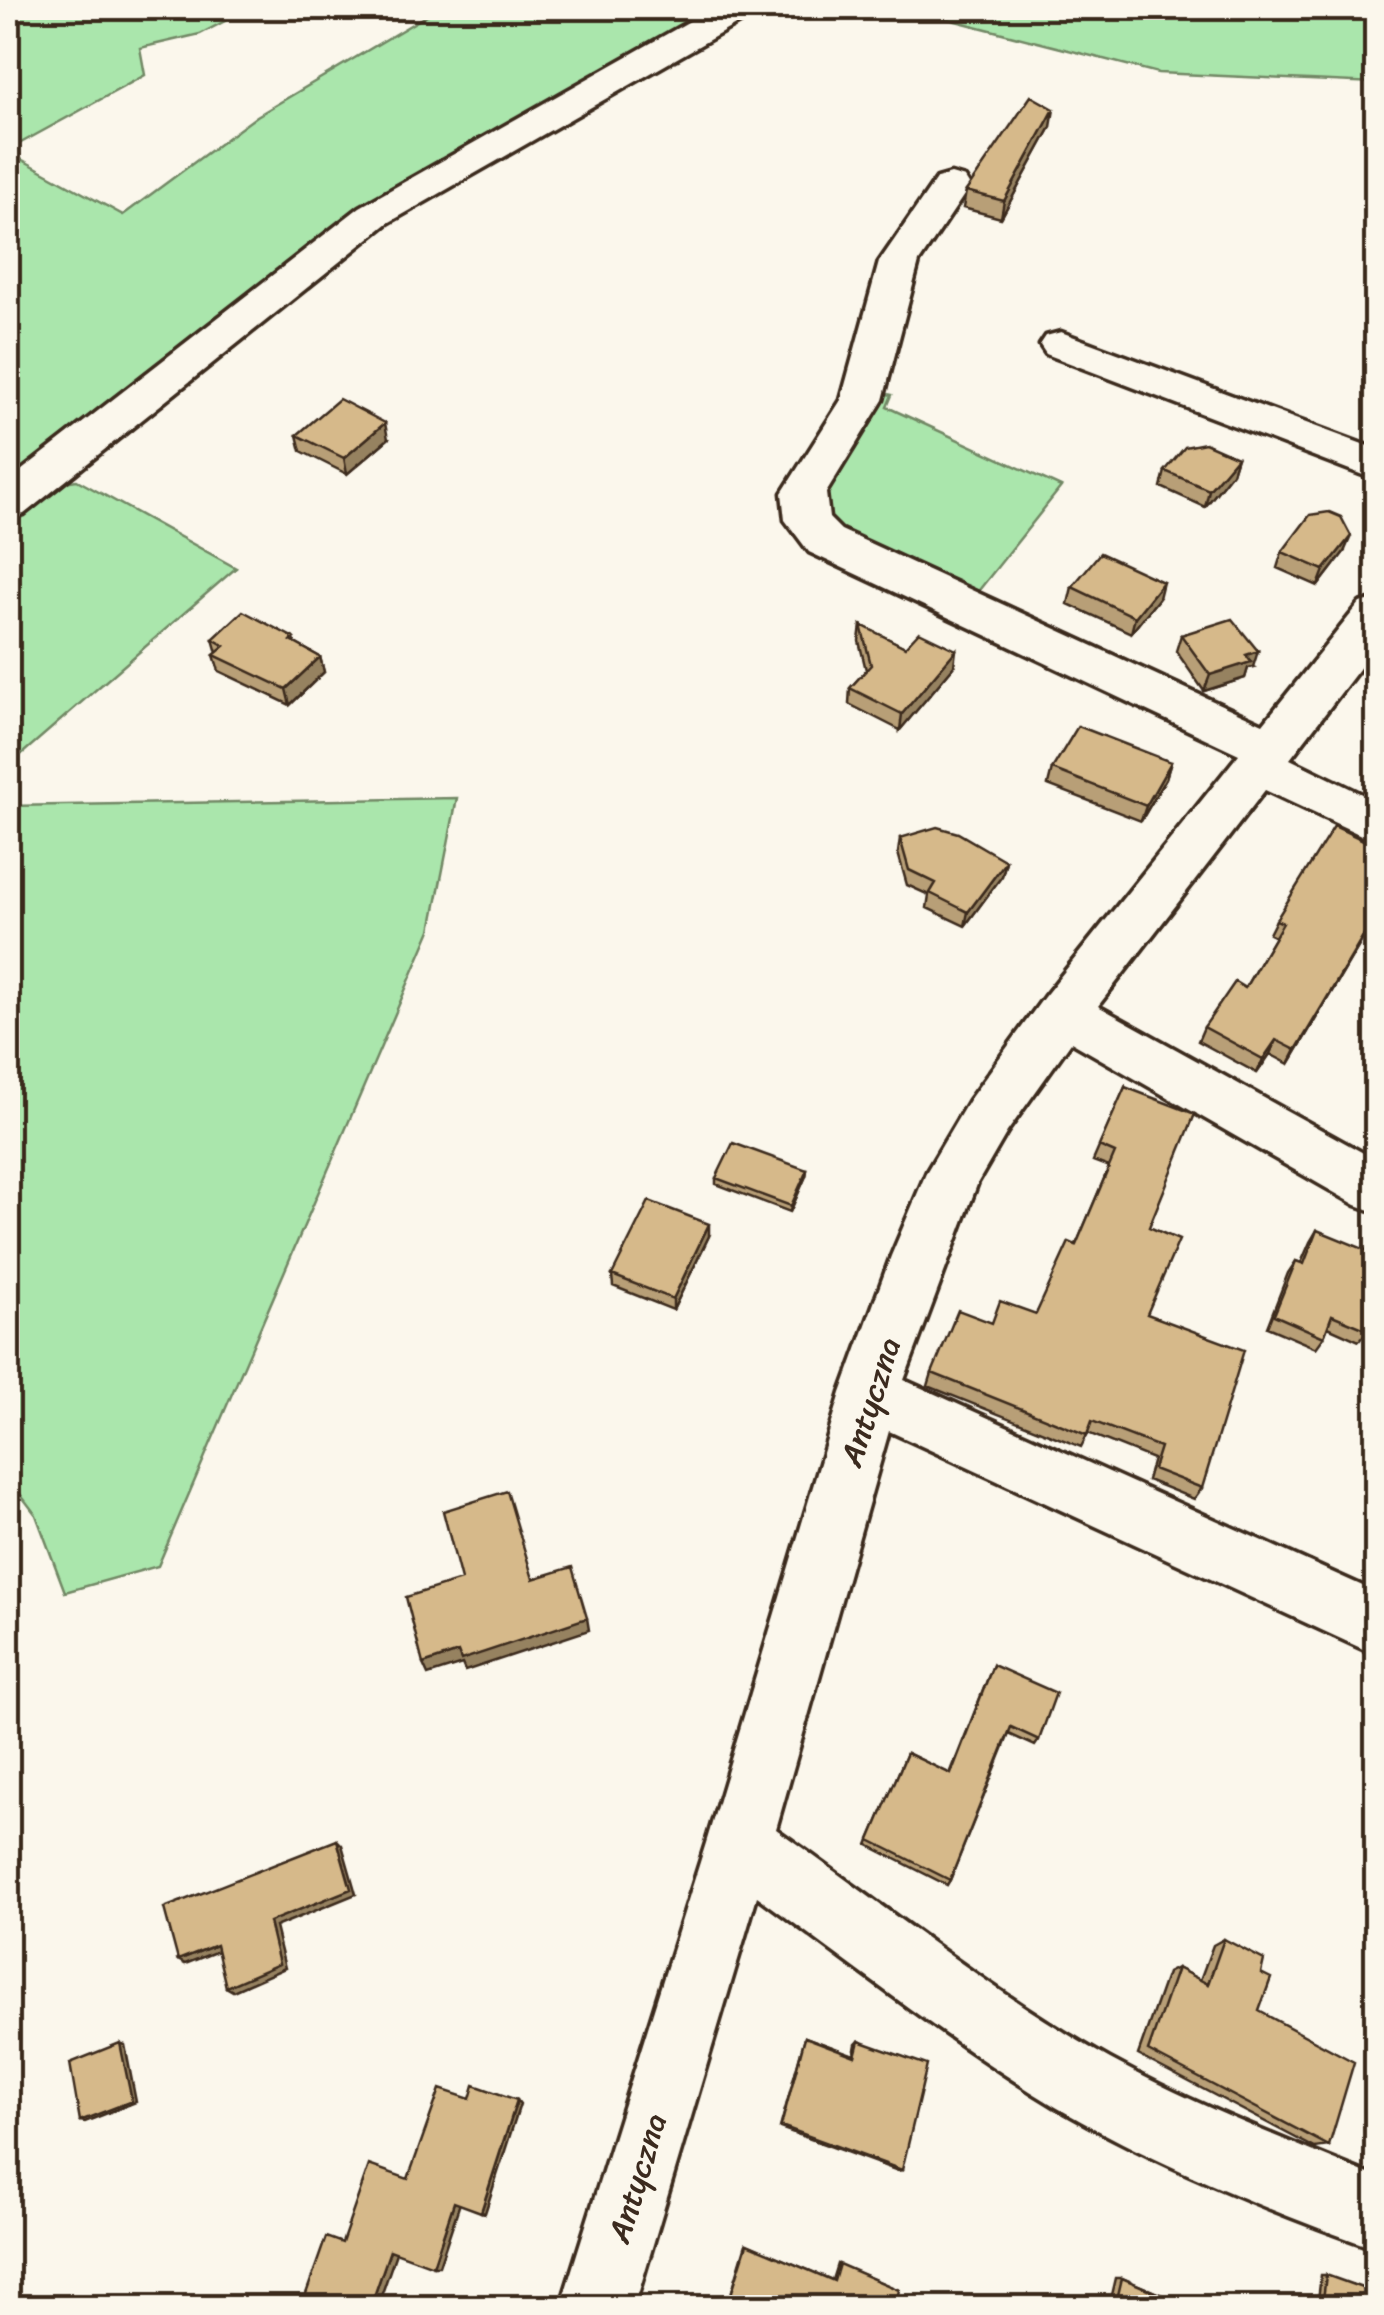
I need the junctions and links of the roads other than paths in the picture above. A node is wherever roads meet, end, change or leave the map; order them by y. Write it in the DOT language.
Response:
graph roads {
  1 [pos="738,8"];
  2 [pos="951,186"];
  3 [pos="1061,345"];
  4 [pos="1376,465"];
  5 [pos="8,503"];
  6 [pos="1376,615"];
  7 [pos="1266,758"];
  8 [pos="1376,823"];
  9 [pos="1063,1012"];
  10 [pos="1376,1188"];
  11 [pos="870,1393"];
  12 [pos="1376,1624"];
  13 [pos="740,1844"];
  14 [pos="1376,2213"];
  15 [pos="597,2308"];
  1 -- 5 [label="street"];
  2 -- 7 [label="street"];
  3 -- 4 [label="street"];
  6 -- 7 [label="street, Antyczna"];
  7 -- 8 [label="street"];
  7 -- 9 [label="street, Antyczna"];
  9 -- 10 [label="street"];
  9 -- 11 [label="street, Antyczna"];
  11 -- 12 [label="street"];
  11 -- 13 [label="street, Antyczna"];
  13 -- 14 [label="street"];
  13 -- 15 [label="street, Antyczna"];
}
